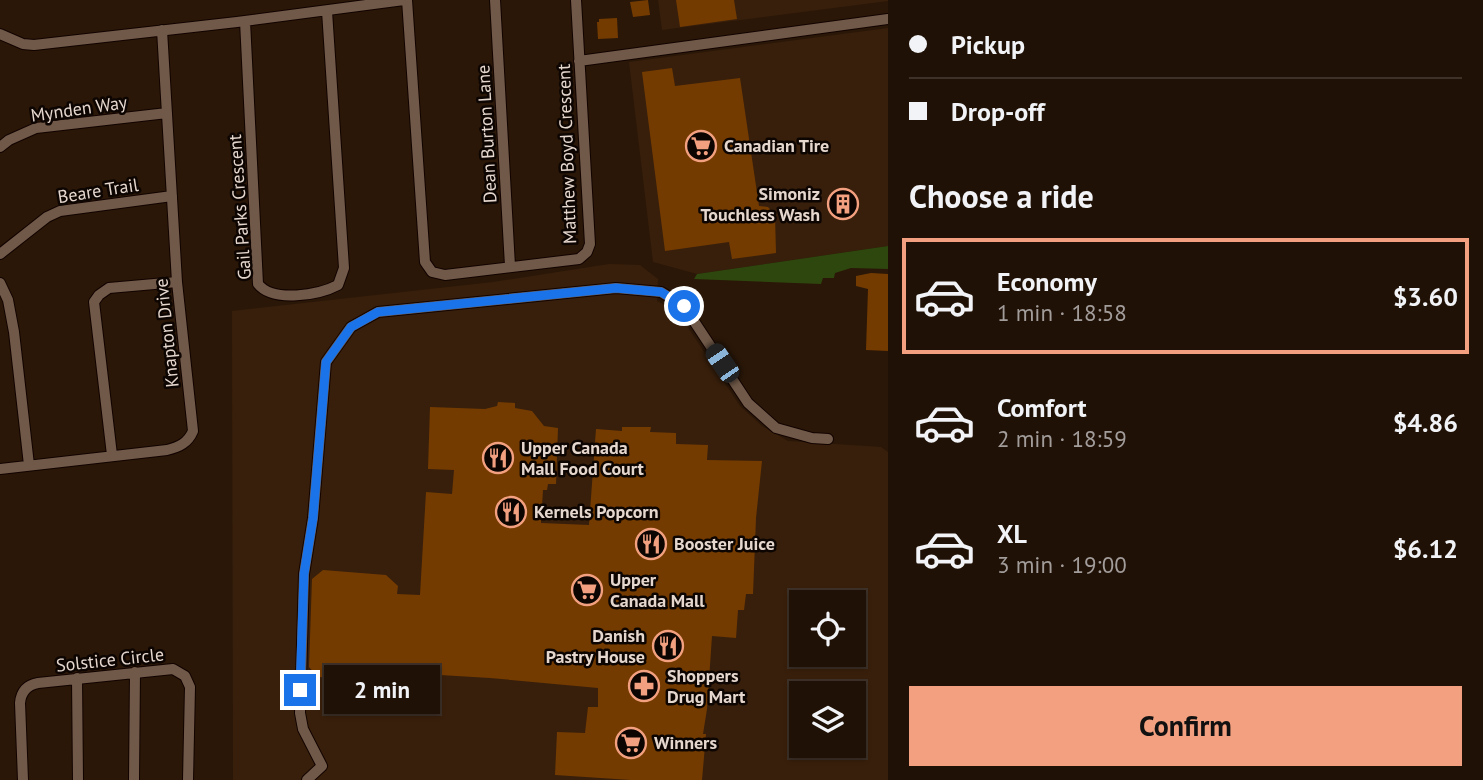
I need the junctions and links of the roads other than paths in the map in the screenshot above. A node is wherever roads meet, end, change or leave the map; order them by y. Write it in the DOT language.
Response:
graph roads {
  1 [pos="405,0"];
  2 [pos="495,0"];
  3 [pos="576,0"];
  4 [pos="327,11"];
  5 [pos="888,19"];
  6 [pos="245,21"];
  7 [pos="162,30"];
  8 [pos="0,34"];
  9 [pos="579,61"];
  10 [pos="167,114"];
  11 [pos="0,147"];
  12 [pos="172,196"];
  13 [pos="0,254"];
  14 [pos="510,266"];
  15 [pos="177,282"];
  16 [pos="0,283"];
  17 [pos="828,439"];
  18 [pos="112,456"];
  19 [pos="29,466"];
  20 [pos="0,469"];
  21 [pos="135,672"];
  22 [pos="77,678"];
  23 [pos="23,780"];
  24 [pos="78,780"];
  25 [pos="134,780"];
  26 [pos="188,780"];
  27 [pos="307,780"];
  1 -- 4 [label="street"];
  1 -- 14 [label="street, Matthew Boyd Crescent"];
  2 -- 14 [label="street, Dean Burton Lane"];
  3 -- 9 [label="street, Matthew Boyd Crescent"];
  4 -- 6 [label="street"];
  4 -- 6 [label="street, Gail Parks Crescent"];
  5 -- 9 [label="street"];
  6 -- 7 [label="street"];
  7 -- 8 [label="street"];
  7 -- 10 [label="street, Knapton Drive"];
  9 -- 14 [label="street, Matthew Boyd Crescent"];
  10 -- 11 [label="street, Mynden Way"];
  10 -- 12 [label="street, Knapton Drive"];
  12 -- 13 [label="street, Beare Trail"];
  12 -- 15 [label="street, Knapton Drive"];
  15 -- 18 [label="street, Knapton Drive"];
  15 -- 18 [label="street"];
  16 -- 19 [label="street"];
  17 -- 27 [label="street"];
  18 -- 19 [label="street, Knapton Drive"];
  19 -- 20 [label="street, Knapton Drive"];
  21 -- 22 [label="street, Solstice Circle"];
  21 -- 25 [label="street"];
  21 -- 26 [label="street, Solstice Circle"];
  22 -- 23 [label="street, Solstice Circle"];
  22 -- 24 [label="street"];
}
